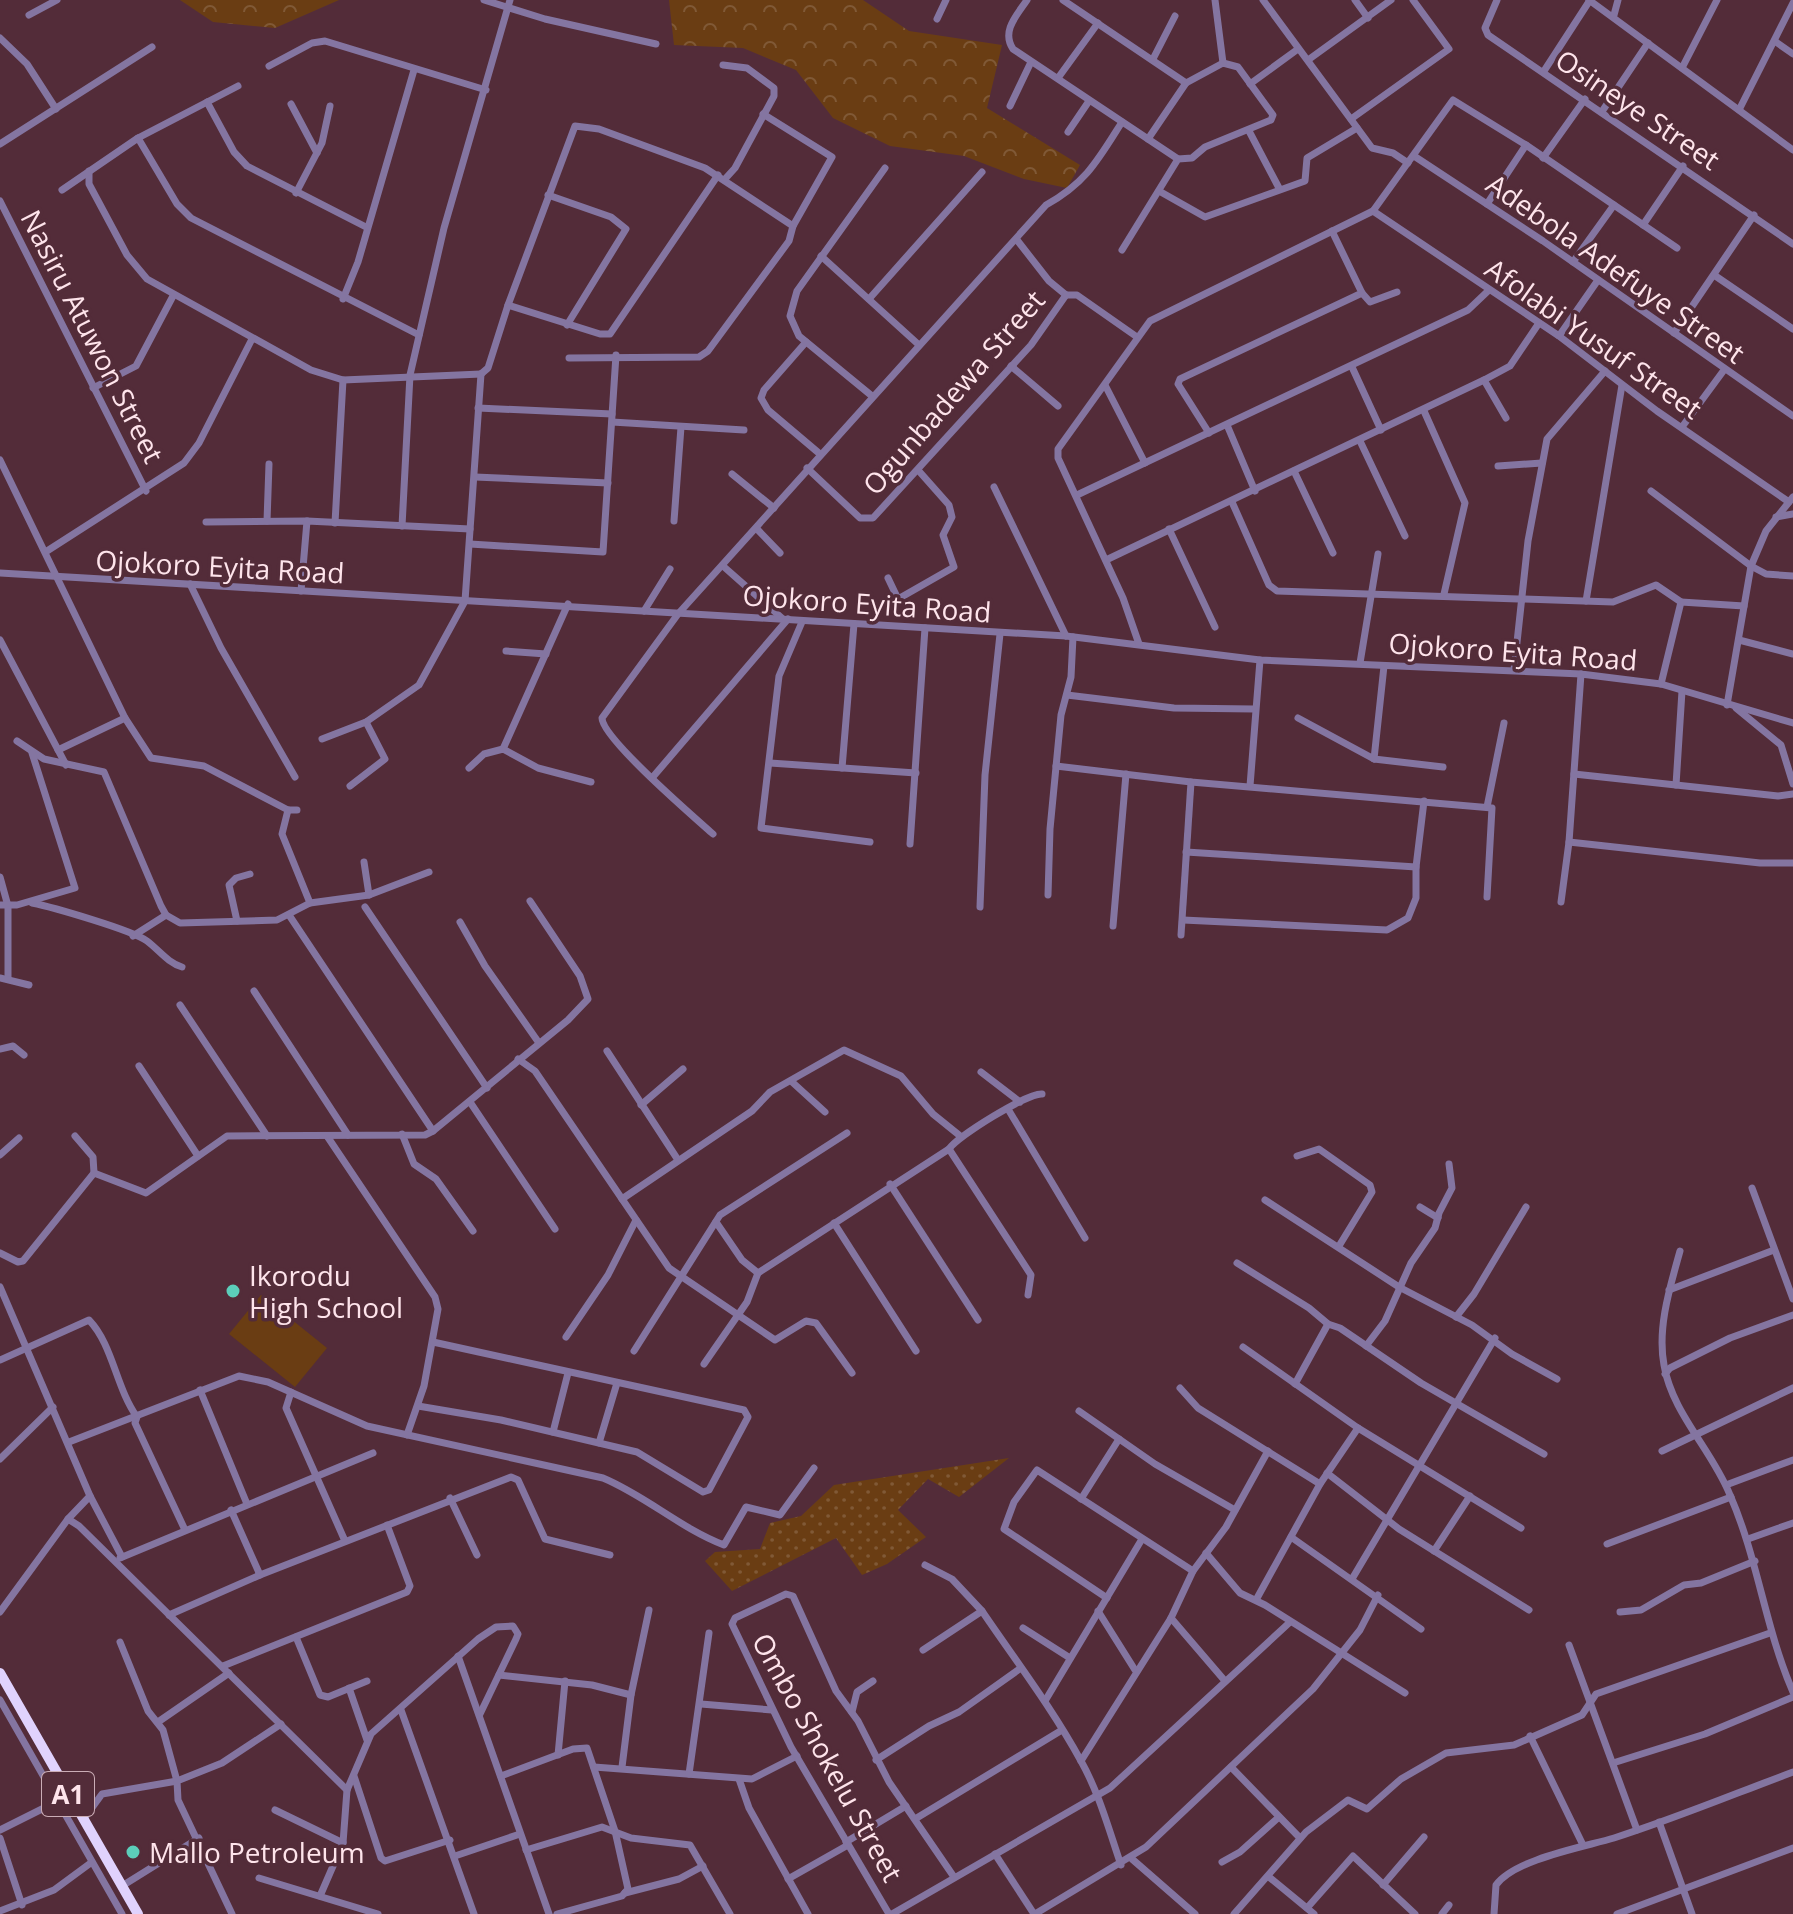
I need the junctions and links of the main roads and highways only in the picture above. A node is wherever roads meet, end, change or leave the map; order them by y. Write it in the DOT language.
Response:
graph roads {
  1 [pos="0,1673"];
  2 [pos="138,1914"];
  1 -- 2 [label="highway, A1"];
}
